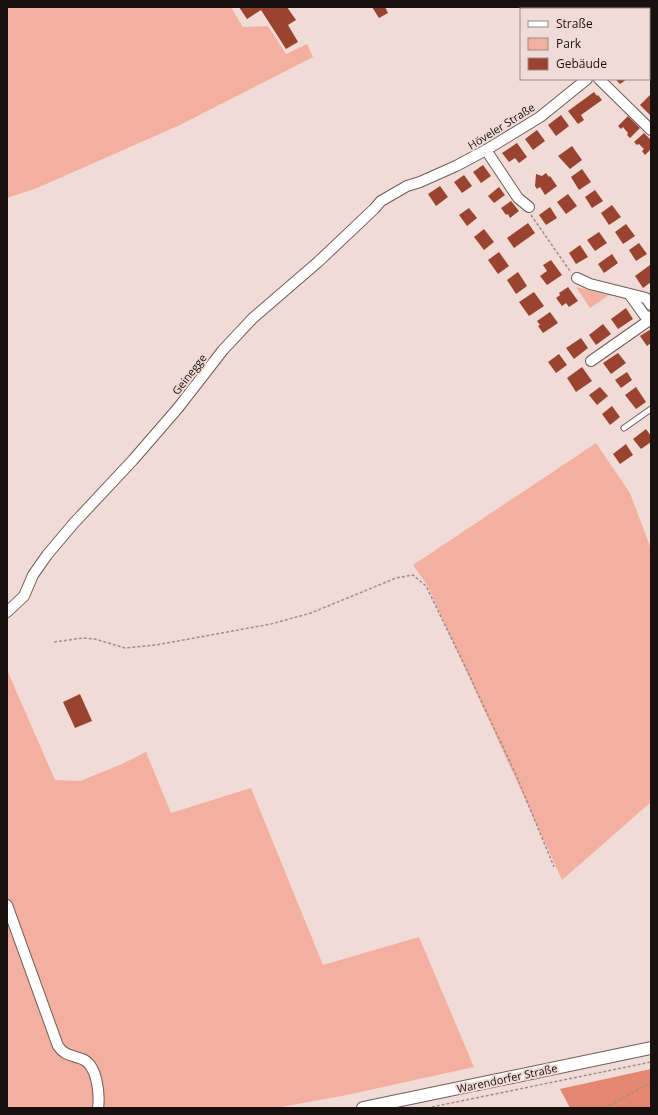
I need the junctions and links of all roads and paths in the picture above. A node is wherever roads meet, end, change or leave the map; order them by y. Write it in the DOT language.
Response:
graph roads {
  1 [pos="586,80"];
  2 [pos="601,80"];
  3 [pos="651,130"];
  4 [pos="486,150"];
  5 [pos="420,182"];
  6 [pos="530,211"];
  7 [pos="577,278"];
  8 [pos="630,295"];
  9 [pos="651,305"];
  10 [pos="651,318"];
  11 [pos="591,361"];
  12 [pos="651,408"];
  13 [pos="624,428"];
  14 [pos="7,612"];
  15 [pos="54,642"];
  16 [pos="554,867"];
  17 [pos="7,905"];
  18 [pos="651,1048"];
  19 [pos="651,1062"];
  20 [pos="651,1082"];
  21 [pos="98,1108"];
  22 [pos="363,1108"];
  23 [pos="427,1108"];
  24 [pos="605,1108"];
  1 -- 4 [label="street, Höveler Straße"];
  2 -- 3 [label="street"];
  4 -- 5 [label="street, Höveler Straße"];
  4 -- 6 [label="street"];
  5 -- 14 [label="street, Geinegge"];
  6 -- 7 [label="path"];
  7 -- 8 [label="street"];
  8 -- 9 [label="street"];
  8 -- 10 [label="street"];
  10 -- 11 [label="street"];
  12 -- 13 [label="lane"];
  15 -- 16 [label="path"];
  17 -- 21 [label="street"];
  18 -- 22 [label="street, Warendorfer Straße"];
  19 -- 23 [label="path"];
  20 -- 24 [label="path"];
}
